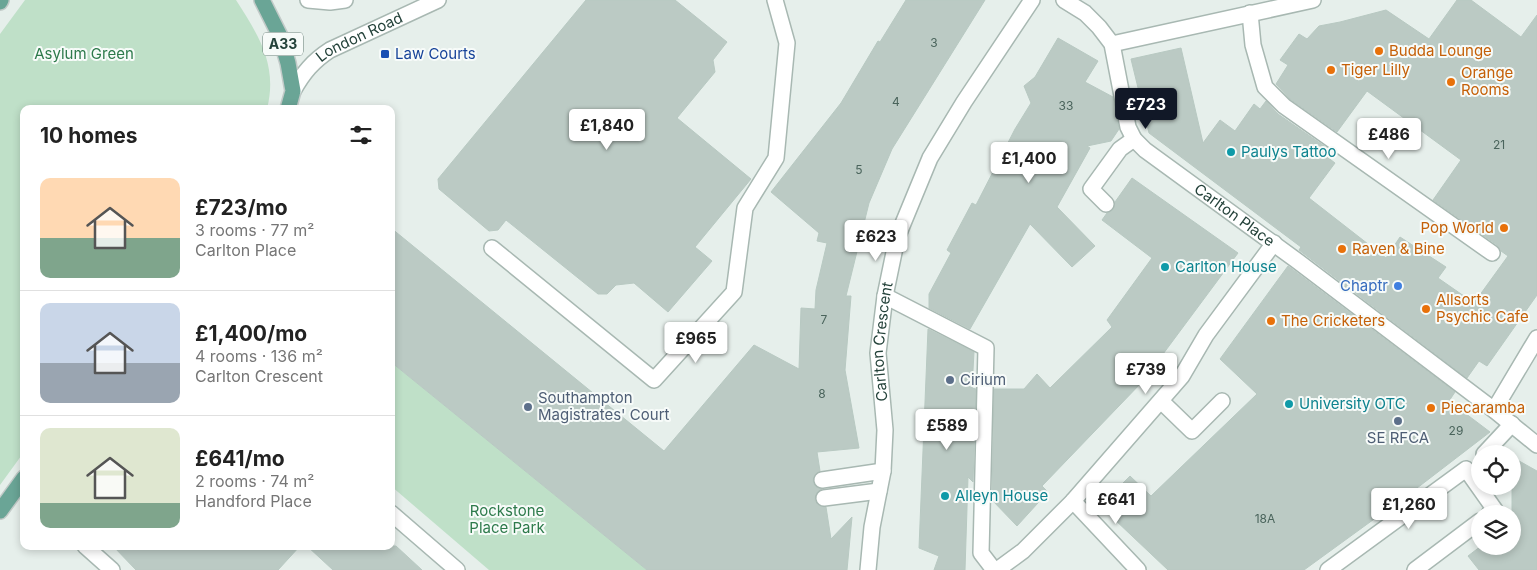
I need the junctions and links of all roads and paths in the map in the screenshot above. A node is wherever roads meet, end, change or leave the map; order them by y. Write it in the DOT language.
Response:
graph roads {
  1 [pos="262,0"];
  2 [pos="308,0"];
  3 [pos="345,0"];
  4 [pos="438,0"];
  5 [pos="775,0"];
  6 [pos="1032,0"];
  7 [pos="1064,0"];
  8 [pos="1313,0"];
  9 [pos="1250,13"];
  10 [pos="1112,44"];
  11 [pos="293,91"];
  12 [pos="289,105"];
  13 [pos="1134,139"];
  14 [pos="1106,204"];
  15 [pos="1274,244"];
  16 [pos="492,248"];
  17 [pos="1492,253"];
  18 [pos="884,296"];
  19 [pos="1537,338"];
  20 [pos="1161,401"];
  21 [pos="1222,401"];
  22 [pos="1494,410"];
  23 [pos="1512,424"];
  24 [pos="1492,445"];
  25 [pos="1537,445"];
  26 [pos="1471,465"];
  27 [pos="1466,469"];
  28 [pos="883,471"];
  29 [pos="822,480"];
  30 [pos="20,488"];
  31 [pos="879,491"];
  32 [pos="824,498"];
  33 [pos="1073,502"];
  34 [pos="1491,505"];
  35 [pos="0,511"];
  36 [pos="395,516"];
  37 [pos="1471,528"];
  38 [pos="90,550"];
  39 [pos="112,570"];
  40 [pos="457,570"];
  41 [pos="868,570"];
  42 [pos="995,570"];
  43 [pos="1138,570"];
  44 [pos="1328,570"];
  45 [pos="1415,570"];
  1 -- 11 [label="main road, A33"];
  2 -- 3 [label="street"];
  4 -- 11 [label="street, London Road"];
  5 -- 16 [label="street"];
  6 -- 18 [label="street, Carlton Crescent"];
  7 -- 10 [label="street, Carlton Place"];
  8 -- 9 [label="street"];
  9 -- 10 [label="street"];
  9 -- 17 [label="street"];
  10 -- 13 [label="street, Carlton Place"];
  11 -- 12 [label="main road, A33"];
  13 -- 14 [label="street"];
  13 -- 15 [label="street, Carlton Place"];
  15 -- 20 [label="street"];
  15 -- 22 [label="street, Carlton Place"];
  18 -- 28 [label="street, Carlton Crescent"];
  18 -- 42 [label="street"];
  19 -- 22 [label="street"];
  20 -- 21 [label="street"];
  20 -- 33 [label="street"];
  22 -- 23 [label="street, Carlton Place"];
  23 -- 24 [label="street"];
  23 -- 25 [label="street, Carlton Place"];
  26 -- 27 [label="street"];
  27 -- 34 [label="street"];
  27 -- 44 [label="street"];
  28 -- 29 [label="street"];
  28 -- 31 [label="street, Carlton Crescent"];
  30 -- 35 [label="main road"];
  31 -- 32 [label="street"];
  31 -- 41 [label="street, Carlton Crescent"];
  33 -- 42 [label="street"];
  33 -- 43 [label="street"];
  36 -- 40 [label="street"];
  37 -- 45 [label="street"];
  38 -- 39 [label="street"];
}
